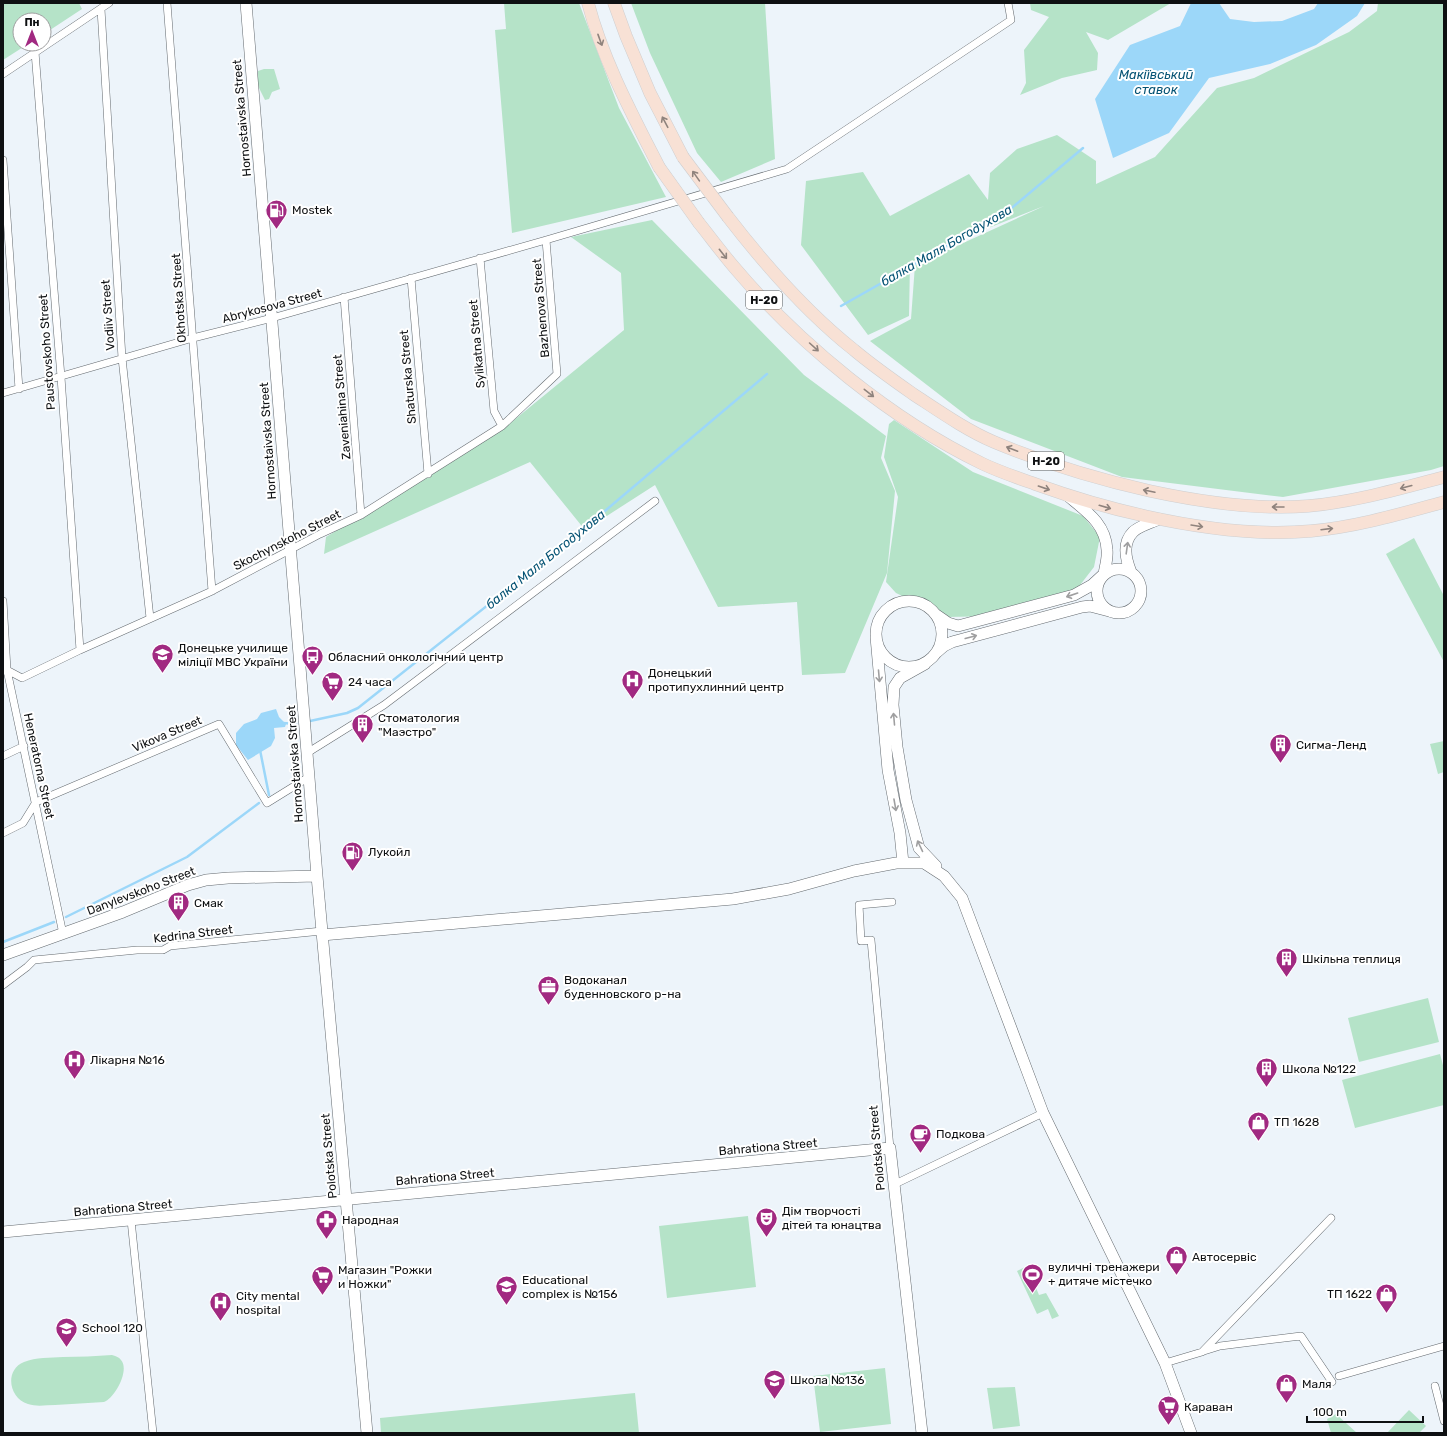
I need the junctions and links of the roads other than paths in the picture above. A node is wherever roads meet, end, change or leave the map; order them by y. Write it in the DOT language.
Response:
graph roads {
  1 [pos="109,3"];
  2 [pos="168,3"];
  3 [pos="246,3"];
  4 [pos="588,3"];
  5 [pos="614,3"];
  6 [pos="1008,3"];
  7 [pos="101,9"];
  8 [pos="52,41"];
  9 [pos="35,52"];
  10 [pos="3,74"];
  11 [pos="3,160"];
  12 [pos="546,240"];
  13 [pos="480,258"];
  14 [pos="411,278"];
  15 [pos="344,297"];
  16 [pos="272,318"];
  17 [pos="193,338"];
  18 [pos="122,358"];
  19 [pos="557,374"];
  20 [pos="61,377"];
  21 [pos="19,389"];
  22 [pos="3,393"];
  23 [pos="502,426"];
  24 [pos="428,474"];
  25 [pos="1444,477"];
  26 [pos="1067,496"];
  27 [pos="655,501"];
  28 [pos="1444,502"];
  29 [pos="361,515"];
  30 [pos="1159,519"];
  31 [pos="290,551"];
  32 [pos="1131,572"];
  33 [pos="1104,574"];
  34 [pos="212,591"];
  35 [pos="3,601"];
  36 [pos="1112,612"];
  37 [pos="935,614"];
  38 [pos="150,618"];
  39 [pos="876,637"];
  40 [pos="80,650"];
  41 [pos="936,653"];
  42 [pos="925,664"];
  43 [pos="5,670"];
  44 [pos="24,746"];
  45 [pos="307,753"];
  46 [pos="3,756"];
  47 [pos="309,777"];
  48 [pos="36,802"];
  49 [pos="3,833"];
  50 [pos="903,863"];
  51 [pos="317,876"];
  52 [pos="944,876"];
  53 [pos="892,902"];
  54 [pos="322,933"];
  55 [pos="63,934"];
  56 [pos="3,955"];
  57 [pos="3,985"];
  58 [pos="1043,1113"];
  59 [pos="890,1148"];
  60 [pos="893,1185"];
  61 [pos="346,1200"];
  62 [pos="1331,1218"];
  63 [pos="130,1220"];
  64 [pos="3,1232"];
  65 [pos="1444,1346"];
  66 [pos="1202,1352"];
  67 [pos="1165,1363"];
  68 [pos="1339,1376"];
  69 [pos="1332,1382"];
  70 [pos="1435,1386"];
  71 [pos="1444,1421"];
  72 [pos="153,1433"];
  73 [pos="367,1433"];
  74 [pos="922,1433"];
  75 [pos="1191,1433"];
  1 -- 7 [label="street"];
  2 -- 17 [label="street, Okhotska Street"];
  3 -- 16 [label="street, Hornostaivska Street"];
  4 -- 26 [label="main road, Н-20, one-way, bridge"];
  25 -- 5 [label="main road, Н-20, one-way, bridge"];
  6 -- 12 [label="street, Abrykosova Street"];
  7 -- 8 [label="street"];
  7 -- 18 [label="street, Vodiiv Street"];
  9 -- 10 [label="street"];
  9 -- 20 [label="street, Paustovskoho Street"];
  11 -- 21 [label="street"];
  12 -- 13 [label="street, Abrykosova Street"];
  12 -- 19 [label="street, Bazhenova Street"];
  13 -- 14 [label="street, Abrykosova Street"];
  13 -- 23 [label="street, Sylikatna Street"];
  14 -- 15 [label="street, Abrykosova Street"];
  14 -- 24 [label="street, Shaturska Street"];
  15 -- 16 [label="street, Abrykosova Street"];
  15 -- 29 [label="street, Zaveniahina Street"];
  16 -- 17 [label="street, Abrykosova Street"];
  16 -- 31 [label="street, Hornostaivska Street"];
  17 -- 18 [label="street, Abrykosova Street"];
  17 -- 34 [label="street, Okhotska Street"];
  18 -- 20 [label="street, Abrykosova Street"];
  18 -- 38 [label="street, Vodiiv Street"];
  19 -- 23 [label="street, Skochynskoho Street"];
  20 -- 21 [label="street, Abrykosova Street"];
  20 -- 40 [label="street, Paustovskoho Street"];
  21 -- 22 [label="street, Abrykosova Street"];
  23 -- 24 [label="street, Skochynskoho Street"];
  24 -- 29 [label="street, Skochynskoho Street"];
  26 -- 30 [label="main road, Н-20, one-way"];
  26 -- 33 [label="street"];
  27 -- 45 [label="street"];
  30 -- 28 [label="main road, Н-20, one-way"];
  29 -- 31 [label="street, Skochynskoho Street"];
  32 -- 30 [label="street, one-way"];
  31 -- 34 [label="street, Skochynskoho Street"];
  31 -- 45 [label="street, Hornostaivska Street"];
  32 -- 33 [label="street"];
  32 -- 36 [label="street"];
  33 -- 36 [label="street"];
  33 -- 37 [label="street, one-way"];
  34 -- 38 [label="street, Skochynskoho Street"];
  35 -- 43 [label="street, Heneratorna Street"];
  41 -- 36 [label="street, one-way"];
  37 -- 39 [label="street"];
  37 -- 41 [label="street"];
  38 -- 40 [label="street, Skochynskoho Street"];
  39 -- 42 [label="street"];
  39 -- 50 [label="street, one-way"];
  40 -- 43 [label="street, Skochynskoho Street"];
  41 -- 42 [label="street"];
  52 -- 42 [label="street, one-way"];
  43 -- 44 [label="street, Heneratorna Street"];
  44 -- 46 [label="street"];
  44 -- 48 [label="street, Heneratorna Street"];
  45 -- 47 [label="street, Hornostaivska Street"];
  47 -- 48 [label="street, Vikova Street"];
  47 -- 51 [label="street, Hornostaivska Street"];
  48 -- 49 [label="street"];
  48 -- 55 [label="street, Heneratorna Street"];
  50 -- 52 [label="street"];
  50 -- 54 [label="street"];
  51 -- 54 [label="street, Polotska Street"];
  51 -- 55 [label="street, Danylevskoho Street"];
  52 -- 58 [label="street"];
  53 -- 59 [label="street, Polotska Street"];
  54 -- 57 [label="street, Kedrina Street"];
  54 -- 61 [label="street, Polotska Street"];
  55 -- 56 [label="street, Danylevskoho Street"];
  58 -- 60 [label="street"];
  58 -- 67 [label="street"];
  59 -- 60 [label="street, Polotska Street"];
  59 -- 61 [label="street, Bahrationa Street"];
  60 -- 74 [label="street, Polotska Street"];
  61 -- 63 [label="street, Bahrationa Street"];
  61 -- 73 [label="street, Polotska Street"];
  62 -- 66 [label="street"];
  63 -- 64 [label="street, Bahrationa Street"];
  63 -- 72 [label="street"];
  65 -- 68 [label="street"];
  66 -- 67 [label="street"];
  66 -- 69 [label="street"];
  67 -- 75 [label="street"];
  70 -- 71 [label="street"];
}
